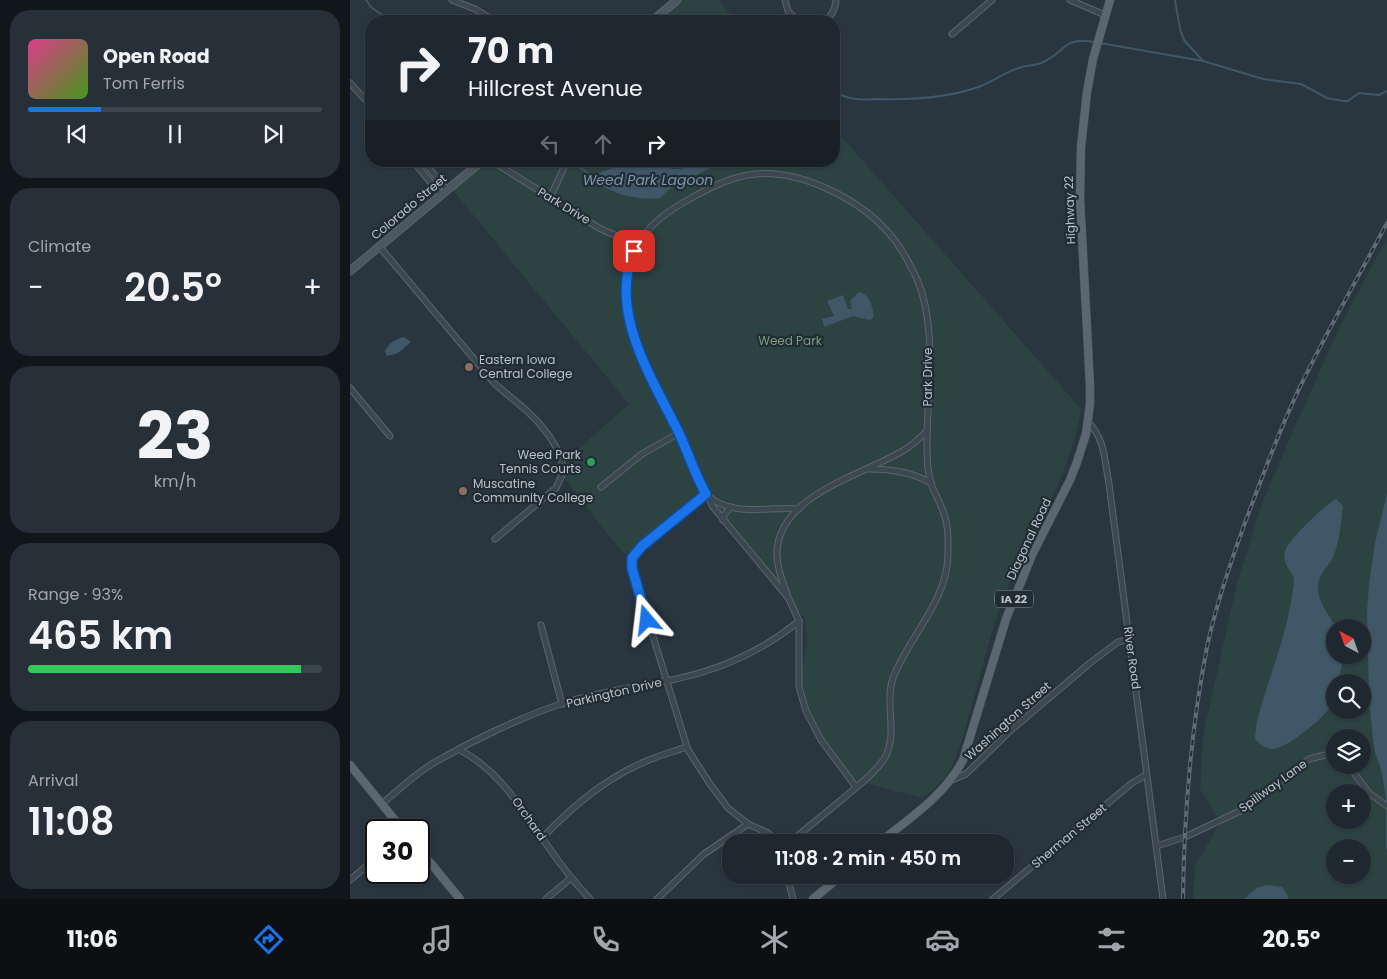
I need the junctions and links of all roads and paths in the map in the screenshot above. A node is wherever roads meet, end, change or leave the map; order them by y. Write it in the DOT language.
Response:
graph roads {
  1 [pos="452,0"];
  2 [pos="677,0"];
  3 [pos="785,0"];
  4 [pos="836,0"];
  5 [pos="992,0"];
  6 [pos="1070,0"];
  7 [pos="1110,0"];
  8 [pos="484,15"];
  9 [pos="659,15"];
  10 [pos="793,15"];
  11 [pos="831,15"];
  12 [pos="1105,15"];
  13 [pos="952,34"];
  14 [pos="350,83"];
  15 [pos="365,99"];
  16 [pos="419,167"];
  17 [pos="426,167"];
  18 [pos="475,167"];
  19 [pos="501,167"];
  20 [pos="564,167"];
  21 [pos="444,193"];
  22 [pos="550,198"];
  23 [pos="616,237"];
  24 [pos="641,239"];
  25 [pos="380,246"];
  26 [pos="633,254"];
  27 [pos="350,271"];
  28 [pos="350,388"];
  29 [pos="1088,422"];
  30 [pos="927,430"];
  31 [pos="679,433"];
  32 [pos="390,436"];
  33 [pos="865,469"];
  34 [pos="931,483"];
  35 [pos="601,487"];
  36 [pos="706,494"];
  37 [pos="731,507"];
  38 [pos="799,509"];
  39 [pos="723,520"];
  40 [pos="495,539"];
  41 [pos="789,599"];
  42 [pos="799,621"];
  43 [pos="542,624"];
  44 [pos="1130,639"];
  45 [pos="666,681"];
  46 [pos="562,704"];
  47 [pos="686,747"];
  48 [pos="460,750"];
  49 [pos="1326,755"];
  50 [pos="350,765"];
  51 [pos="1355,774"];
  52 [pos="1146,775"];
  53 [pos="952,780"];
  54 [pos="856,787"];
  55 [pos="382,804"];
  56 [pos="1387,806"];
  57 [pos="394,819"];
  58 [pos="748,824"];
  59 [pos="769,834"];
  60 [pos="800,834"];
  61 [pos="890,834"];
  62 [pos="542,838"];
  63 [pos="1157,846"];
  64 [pos="430,862"];
  65 [pos="365,867"];
  66 [pos="571,878"];
  67 [pos="350,880"];
  68 [pos="788,884"];
  69 [pos="831,884"];
  70 [pos="460,899"];
  71 [pos="546,899"];
  72 [pos="590,899"];
  73 [pos="657,899"];
  74 [pos="793,899"];
  75 [pos="813,899"];
  76 [pos="994,899"];
  77 [pos="1163,899"];
  1 -- 8 [label="street"];
  2 -- 9 [label="street"];
  3 -- 10 [label="street"];
  4 -- 11 [label="street"];
  5 -- 13 [label="street"];
  6 -- 12 [label="street"];
  7 -- 12 [label="main road, Highway 22 / IA 22"];
  12 -- 29 [label="main road, Highway 22 / IA 22"];
  14 -- 15 [label="street"];
  16 -- 21 [label="street"];
  17 -- 21 [label="street"];
  18 -- 21 [label="street, Colorado Street"];
  19 -- 22 [label="street, Park Drive"];
  20 -- 22 [label="street"];
  21 -- 25 [label="street, Colorado Street"];
  22 -- 23 [label="street, Park Drive"];
  23 -- 24 [label="street, Park Drive"];
  23 -- 26 [label="street"];
  24 -- 26 [label="street, Park Drive"];
  24 -- 30 [label="street, Park Drive"];
  25 -- 27 [label="street, Colorado Street"];
  25 -- 40 [label="street"];
  26 -- 31 [label="street, Park Drive"];
  28 -- 32 [label="street"];
  29 -- 44 [label="street, River Road"];
  29 -- 53 [label="main road, Diagonal Road / IA 22"];
  30 -- 33 [label="street"];
  30 -- 34 [label="street, Park Drive"];
  31 -- 35 [label="street"];
  31 -- 36 [label="street, Park Drive"];
  33 -- 34 [label="street"];
  33 -- 38 [label="street"];
  34 -- 54 [label="street, Park Drive"];
  36 -- 37 [label="street"];
  36 -- 39 [label="street, Park Drive"];
  36 -- 45 [label="street"];
  37 -- 38 [label="street"];
  37 -- 39 [label="street"];
  38 -- 41 [label="street"];
  39 -- 41 [label="street, Park Drive"];
  41 -- 42 [label="street, Park Drive"];
  42 -- 45 [label="street, Parkington Drive"];
  42 -- 54 [label="street, Park Drive"];
  43 -- 46 [label="street"];
  44 -- 52 [label="street, River Road"];
  44 -- 53 [label="street, Washington Street"];
  45 -- 46 [label="street, Parkington Drive"];
  45 -- 47 [label="street"];
  46 -- 48 [label="street, Parkington Drive"];
  47 -- 58 [label="street"];
  47 -- 62 [label="street"];
  48 -- 55 [label="street, Parkington Drive"];
  48 -- 62 [label="street, Orchard"];
  49 -- 63 [label="street, Spillway Lane"];
  50 -- 55 [label="main road"];
  51 -- 56 [label="street"];
  52 -- 63 [label="street, River Road"];
  52 -- 76 [label="street, Sherman Street"];
  53 -- 61 [label="main road, Washington Street / IA 22"];
  54 -- 60 [label="street, Park Drive"];
  55 -- 57 [label="main road"];
  58 -- 59 [label="street"];
  58 -- 73 [label="street"];
  62 -- 66 [label="street, Orchard"];
  63 -- 77 [label="street, River Road"];
  64 -- 70 [label="main road"];
  65 -- 67 [label="street"];
  66 -- 71 [label="street"];
  66 -- 72 [label="street, Orchard"];
  68 -- 74 [label="street"];
  69 -- 75 [label="main road"];
}
